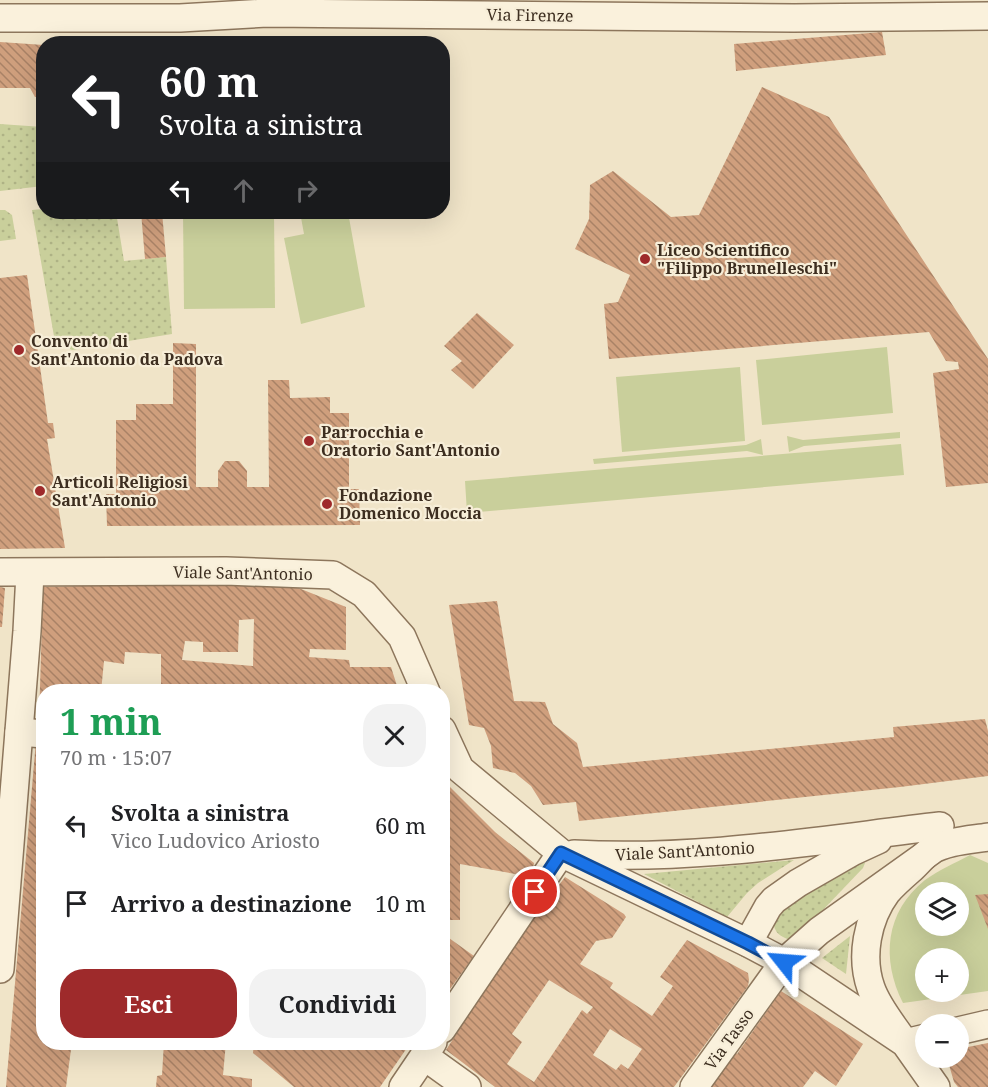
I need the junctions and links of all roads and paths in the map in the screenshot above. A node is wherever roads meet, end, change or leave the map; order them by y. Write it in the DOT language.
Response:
graph roads {
  1 [pos="908,8"];
  2 [pos="179,9"];
  3 [pos="988,16"];
  4 [pos="0,18"];
  5 [pos="0,572"];
  6 [pos="30,573"];
  7 [pos="423,684"];
  8 [pos="31,733"];
  9 [pos="451,769"];
  10 [pos="988,819"];
  11 [pos="940,826"];
  12 [pos="988,837"];
  13 [pos="931,851"];
  14 [pos="561,853"];
  15 [pos="748,943"];
  16 [pos="784,962"];
  17 [pos="0,969"];
  18 [pos="450,1017"];
  19 [pos="988,1024"];
  20 [pos="969,1028"];
  21 [pos="915,1040"];
  22 [pos="428,1050"];
  23 [pos="430,1050"];
  24 [pos="928,1068"];
  25 [pos="403,1087"];
  26 [pos="466,1087"];
  27 [pos="694,1087"];
  28 [pos="936,1087"];
  1 -- 2 [label="street, Via Firenze"];
  1 -- 3 [label="street, Via Firenze"];
  2 -- 4 [label="street, Via Firenze"];
  5 -- 6 [label="street, Viale Sant'Antonio"];
  6 -- 7 [label="street, Viale Sant'Antonio"];
  6 -- 8 [label="street"];
  8 -- 17 [label="street"];
  9 -- 14 [label="street"];
  10 -- 11 [label="street, Viale Sant'Antonio"];
  11 -- 14 [label="street, Viale Sant'Antonio"];
  11 -- 15 [label="street, Viale Sant'Antonio"];
  12 -- 13 [label="street"];
  13 -- 16 [label="street"];
  13 -- 21 [label="street"];
  14 -- 15 [label="street"];
  14 -- 18 [label="street"];
  15 -- 16 [label="street"];
  16 -- 21 [label="street"];
  16 -- 27 [label="street, Via Tasso"];
  19 -- 20 [label="street"];
  22 -- 25 [label="street"];
  23 -- 26 [label="street"];
  24 -- 28 [label="street"];
}
